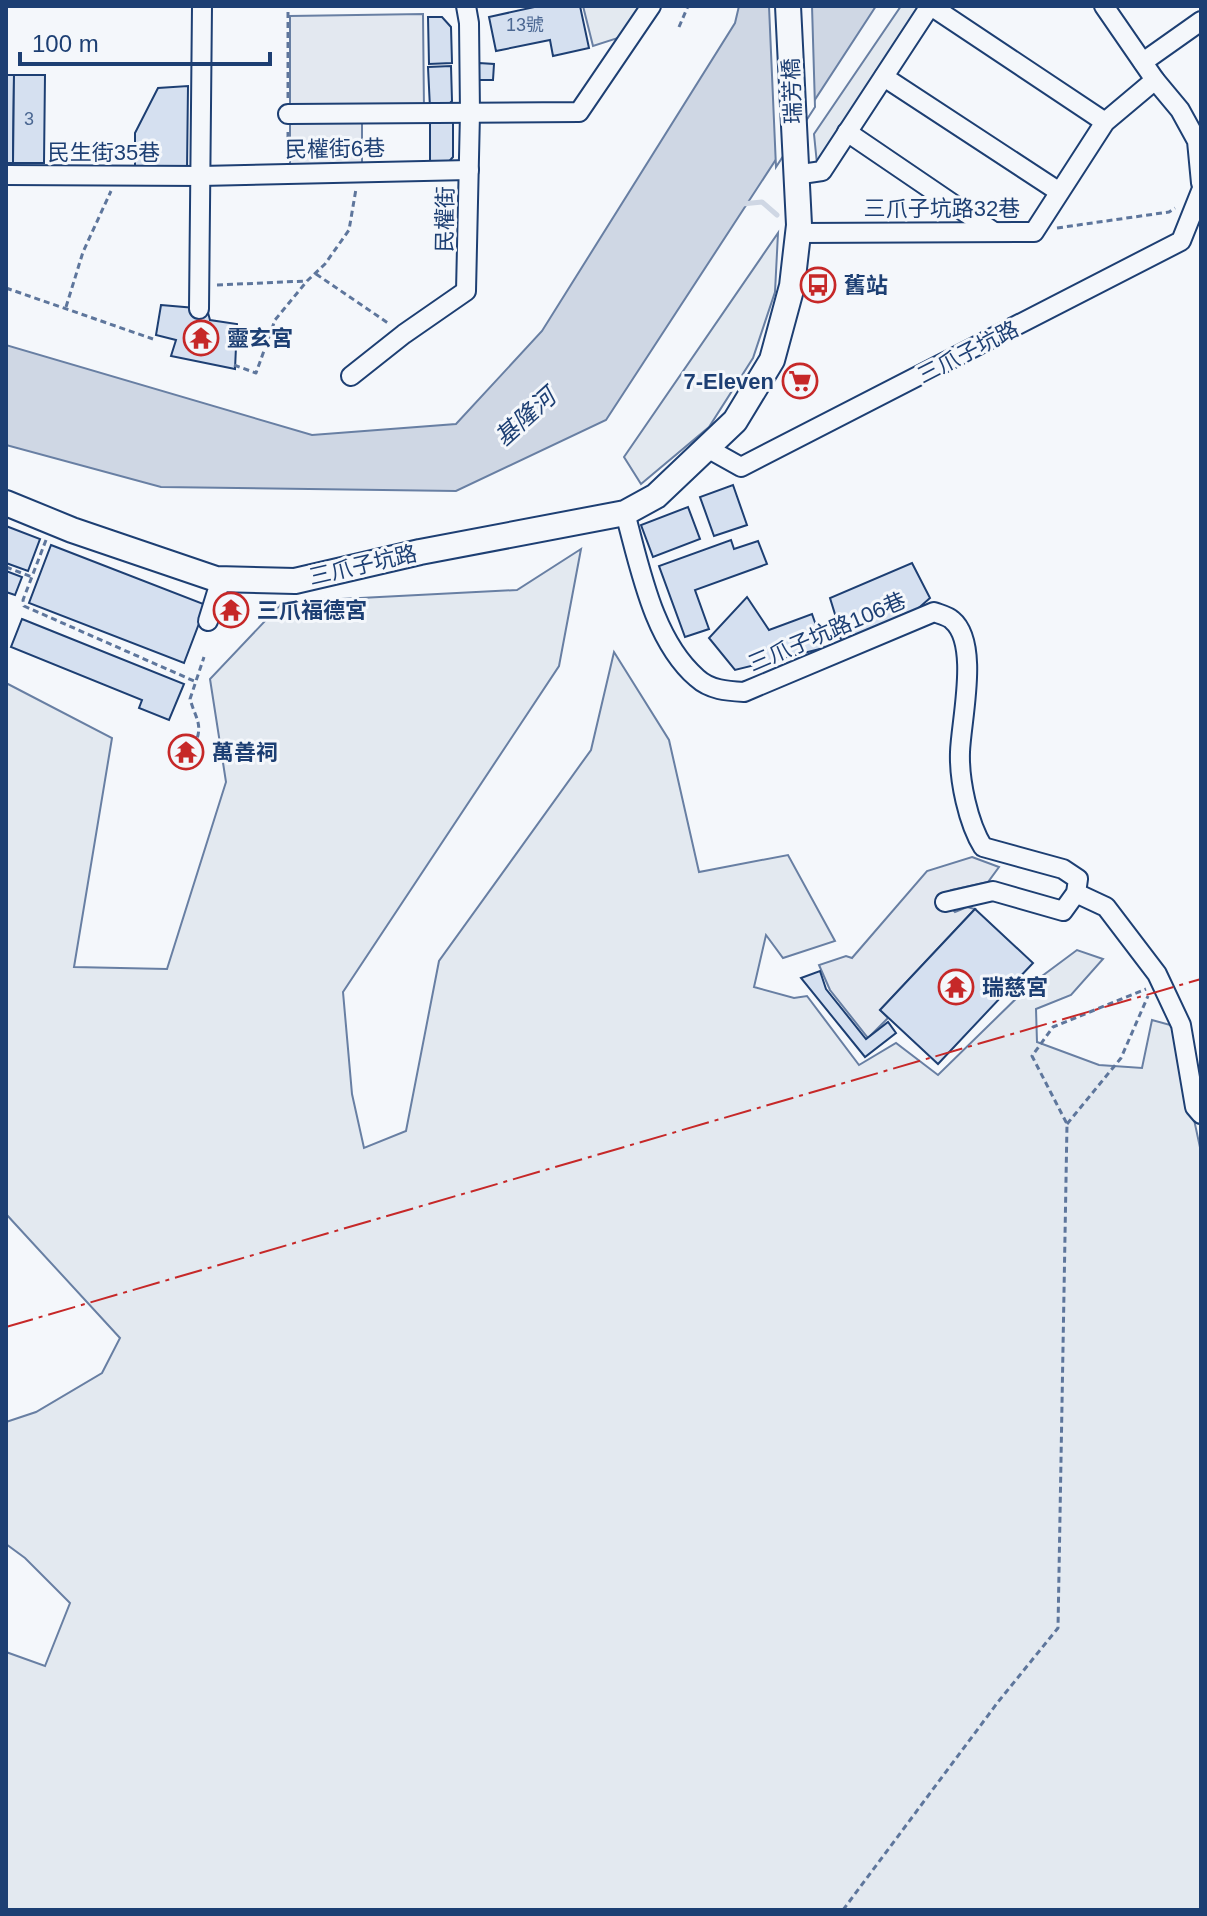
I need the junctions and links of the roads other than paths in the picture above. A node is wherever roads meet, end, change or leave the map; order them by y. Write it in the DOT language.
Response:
graph roads {
  1 [pos="202,6"];
  2 [pos="466,6"];
  3 [pos="651,6"];
  4 [pos="788,6"];
  5 [pos="931,6"];
  6 [pos="1104,6"];
  7 [pos="1201,21"];
  8 [pos="1143,62"];
  9 [pos="884,77"];
  10 [pos="1155,80"];
  11 [pos="470,113"];
  12 [pos="288,114"];
  13 [pos="1105,122"];
  14 [pos="847,132"];
  15 [pos="469,170"];
  16 [pos="6,175"];
  17 [pos="795,175"];
  18 [pos="201,176"];
  19 [pos="1201,183"];
  20 [pos="1058,191"];
  21 [pos="1201,191"];
  22 [pos="994,232"];
  23 [pos="799,233"];
  24 [pos="199,307"];
  25 [pos="351,376"];
  26 [pos="707,448"];
  27 [pos="6,503"];
  28 [pos="625,513"];
  29 [pos="221,579"];
  30 [pos="208,621"];
  31 [pos="1076,893"];
  32 [pos="945,902"];
  33 [pos="1201,1114"];
  1 -- 18 [label="street"];
  2 -- 11 [label="street, 民權街"];
  3 -- 11 [label="street"];
  4 -- 17 [label="main road, 瑞芳橋"];
  5 -- 9 [label="street"];
  5 -- 13 [label="street"];
  6 -- 8 [label="street"];
  7 -- 8 [label="street"];
  8 -- 10 [label="street"];
  9 -- 14 [label="street"];
  9 -- 20 [label="street"];
  10 -- 13 [label="street, 三爪子坑路32巷"];
  10 -- 19 [label="street"];
  11 -- 12 [label="street"];
  11 -- 15 [label="street, 民權街"];
  13 -- 20 [label="street, 三爪子坑路32巷"];
  14 -- 17 [label="street"];
  14 -- 22 [label="street"];
  15 -- 18 [label="street, 民權街6巷"];
  15 -- 25 [label="street, 民權街"];
  16 -- 18 [label="street, 民生街35巷"];
  17 -- 23 [label="main road, 三爪子坑路"];
  18 -- 24 [label="street"];
  20 -- 22 [label="street, 三爪子坑路32巷"];
  21 -- 26 [label="street, 三爪子坑路"];
  22 -- 23 [label="street, 三爪子坑路32巷"];
  23 -- 26 [label="main road, 三爪子坑路"];
  26 -- 28 [label="main road, 三爪子坑路"];
  27 -- 29 [label="main road, 三爪子坑路"];
  28 -- 29 [label="main road, 三爪子坑路"];
  28 -- 31 [label="street, 三爪子坑路106巷"];
  29 -- 30 [label="street"];
  31 -- 32 [label="street"];
  31 -- 33 [label="street"];
}
